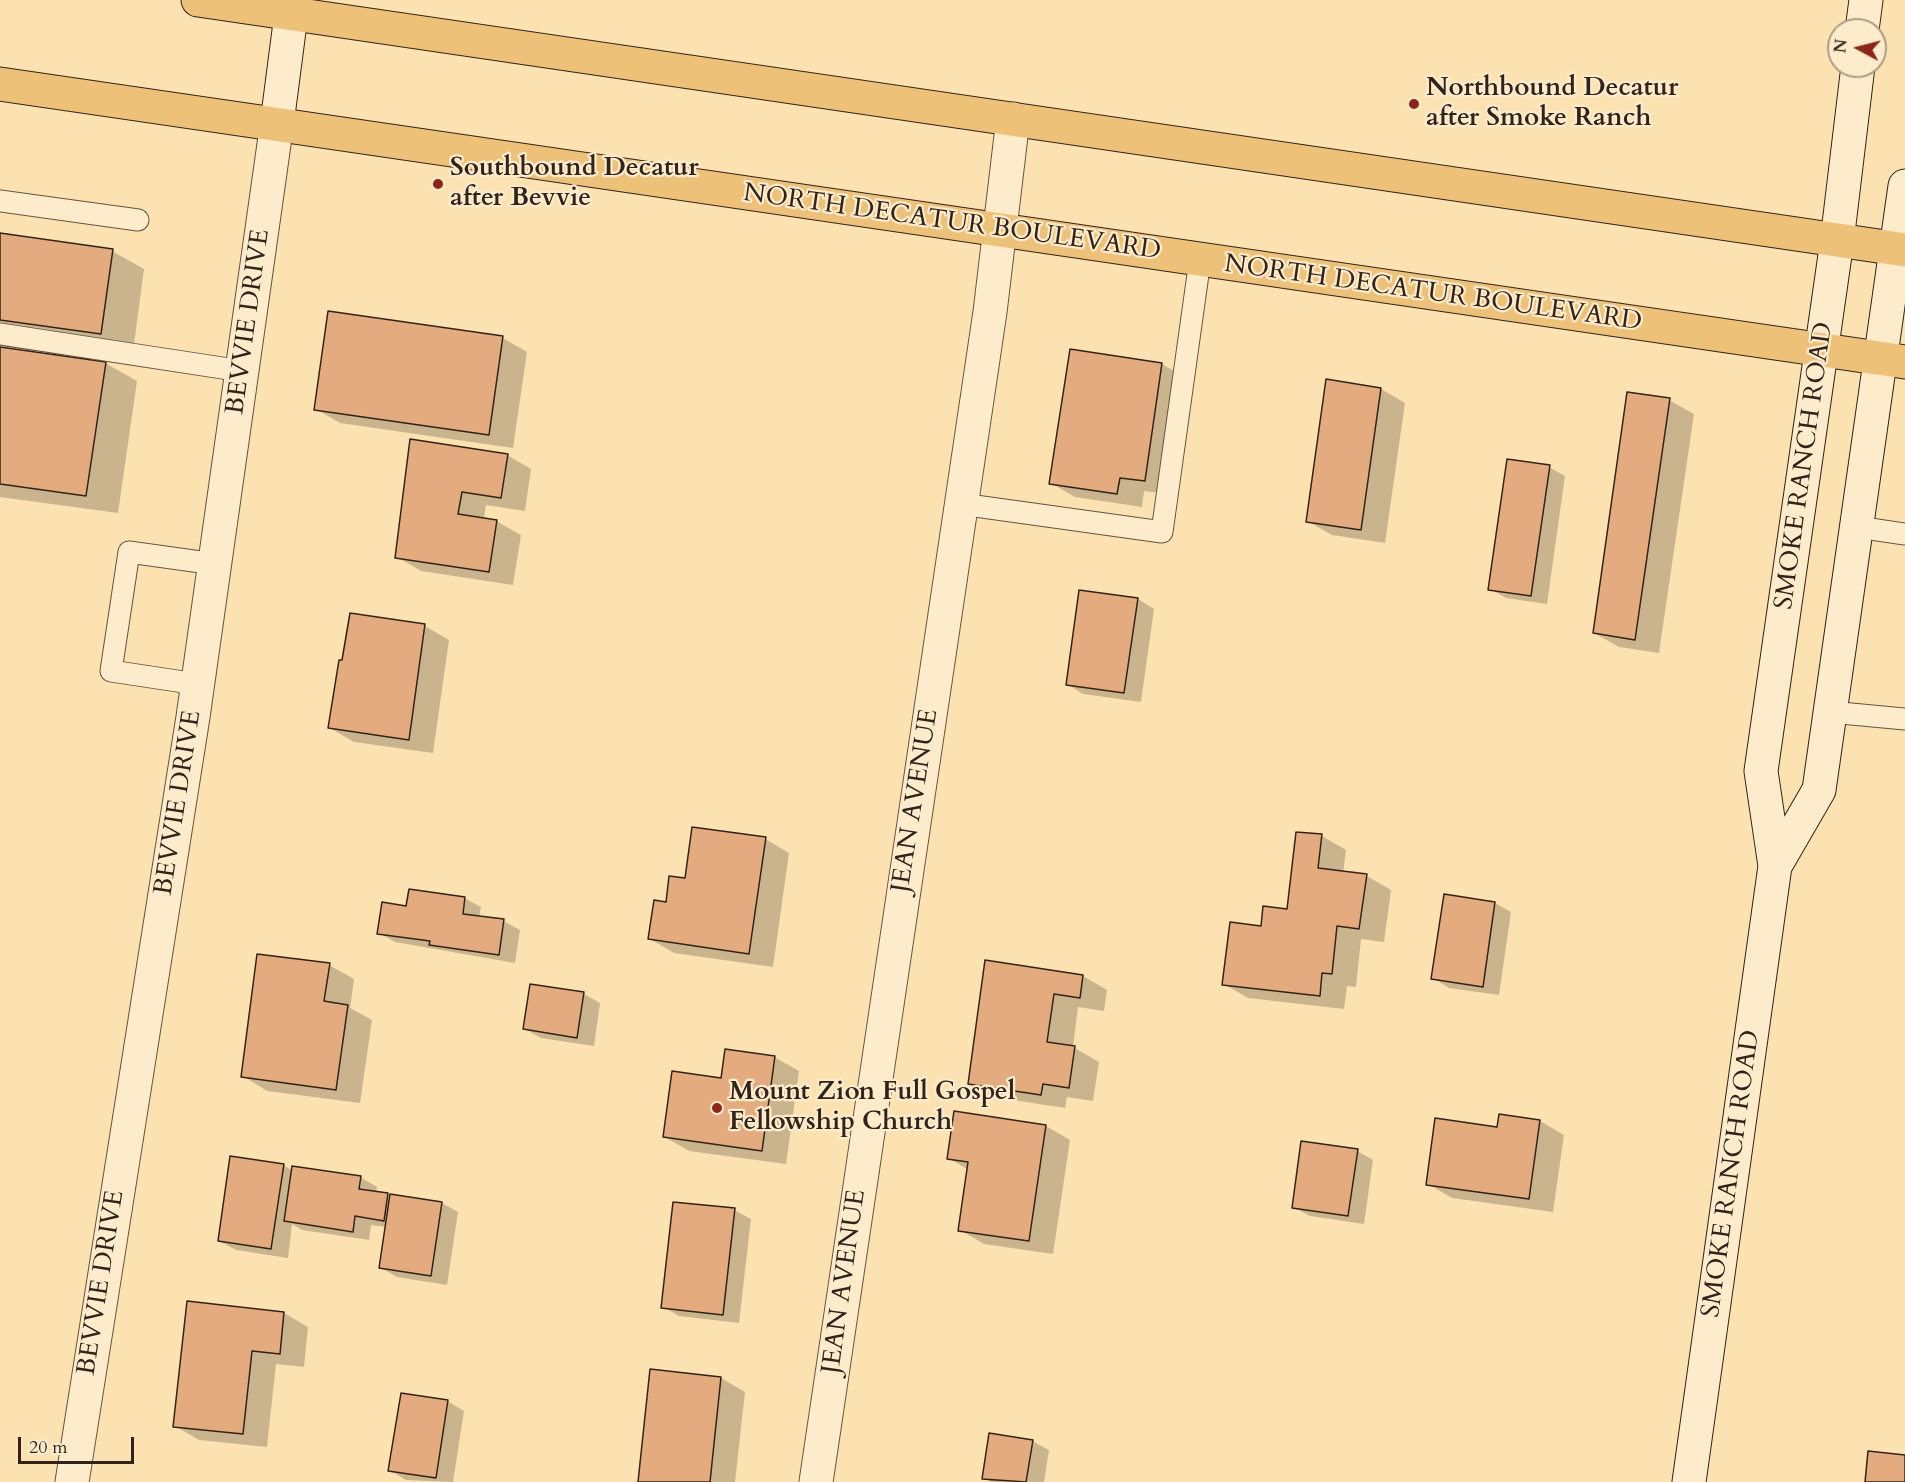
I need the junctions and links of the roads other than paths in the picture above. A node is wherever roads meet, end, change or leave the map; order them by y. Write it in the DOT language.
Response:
graph roads {
  1 [pos="198,0"];
  2 [pos="1866,0"];
  3 [pos="292,7"];
  4 [pos="1864,18"];
  5 [pos="1857,78"];
  6 [pos="0,84"];
  7 [pos="1013,119"];
  8 [pos="277,123"];
  9 [pos="1905,186"];
  10 [pos="0,201"];
  11 [pos="138,220"];
  12 [pos="999,230"];
  13 [pos="1837,241"];
  14 [pos="1901,250"];
  15 [pos="1200,260"];
  16 [pos="0,334"];
  17 [pos="1821,350"];
  18 [pos="1893,360"];
  19 [pos="242,371"];
  20 [pos="961,504"];
  21 [pos="1857,527"];
  22 [pos="1905,534"];
  23 [pos="214,564"];
  24 [pos="197,684"];
  25 [pos="1830,712"];
  26 [pos="1905,719"];
  27 [pos="1775,866"];
  28 [pos="72,1482"];
  29 [pos="816,1482"];
  30 [pos="1689,1482"];
  1 -- 3 [label="main road"];
  2 -- 4 [label="street"];
  3 -- 7 [label="main road"];
  3 -- 8 [label="street, BEVVIE DRIVE"];
  5 -- 13 [label="street, SMOKE RANCH ROAD"];
  6 -- 8 [label="main road, NORTH DECATUR BOULEVARD"];
  7 -- 12 [label="street, JEAN AVENUE"];
  7 -- 13 [label="main road"];
  8 -- 12 [label="main road, NORTH DECATUR BOULEVARD"];
  8 -- 19 [label="street, BEVVIE DRIVE"];
  9 -- 14 [label="street, SMOKE RANCH ROAD"];
  10 -- 11 [label="lane"];
  12 -- 15 [label="main road, NORTH DECATUR BOULEVARD"];
  12 -- 20 [label="street, JEAN AVENUE"];
  13 -- 14 [label="main road"];
  13 -- 17 [label="street, SMOKE RANCH ROAD"];
  14 -- 18 [label="street, SMOKE RANCH ROAD"];
  15 -- 17 [label="main road, NORTH DECATUR BOULEVARD"];
  15 -- 20 [label="lane"];
  16 -- 19 [label="lane"];
  17 -- 18 [label="main road, NORTH DECATUR BOULEVARD"];
  17 -- 27 [label="street, SMOKE RANCH ROAD"];
  18 -- 21 [label="street, SMOKE RANCH ROAD"];
  19 -- 23 [label="street, BEVVIE DRIVE"];
  20 -- 29 [label="street, JEAN AVENUE"];
  21 -- 22 [label="lane"];
  21 -- 25 [label="street, SMOKE RANCH ROAD"];
  23 -- 24 [label="street, BEVVIE DRIVE"];
  23 -- 24 [label="lane"];
  24 -- 28 [label="street, BEVVIE DRIVE"];
  25 -- 26 [label="lane"];
  25 -- 27 [label="street, SMOKE RANCH ROAD"];
  27 -- 30 [label="street, SMOKE RANCH ROAD"];
}
